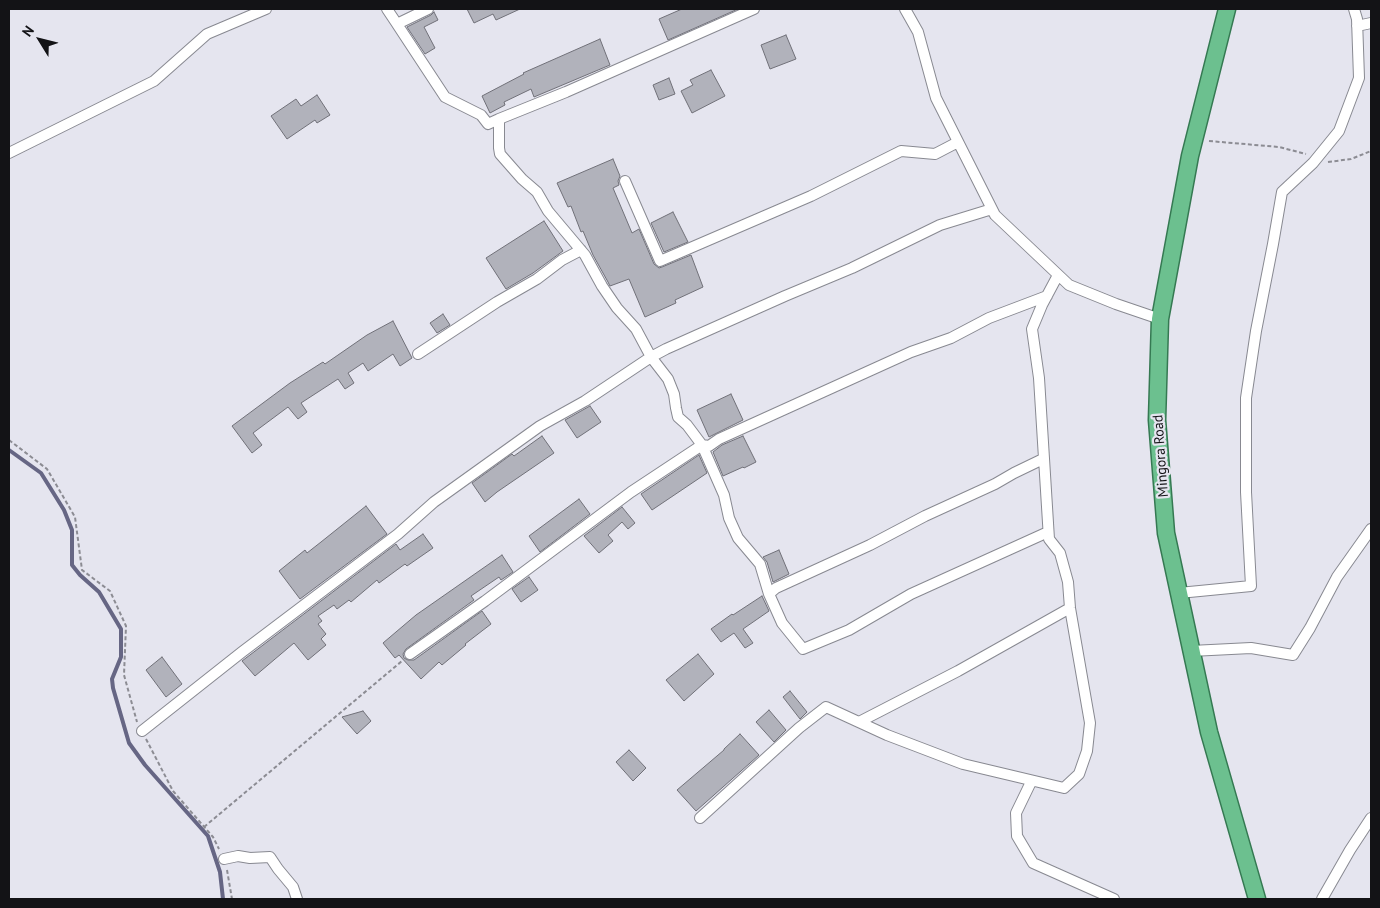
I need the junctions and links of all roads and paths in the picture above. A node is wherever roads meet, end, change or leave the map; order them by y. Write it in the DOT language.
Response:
graph roads {
  1 [pos="266,9"];
  2 [pos="387,9"];
  3 [pos="428,9"];
  4 [pos="754,9"];
  5 [pos="905,9"];
  6 [pos="1227,9"];
  7 [pos="1354,9"];
  8 [pos="1371,23"];
  9 [pos="397,24"];
  10 [pos="1358,26"];
  11 [pos="499,118"];
  12 [pos="1194,140"];
  13 [pos="958,142"];
  14 [pos="1371,151"];
  15 [pos="9,153"];
  16 [pos="1318,157"];
  17 [pos="1311,165"];
  18 [pos="625,181"];
  19 [pos="992,209"];
  20 [pos="581,250"];
  21 [pos="1058,275"];
  22 [pos="1046,296"];
  23 [pos="1160,319"];
  24 [pos="418,354"];
  25 [pos="651,357"];
  26 [pos="9,440"];
  27 [pos="702,446"];
  28 [pos="1043,459"];
  29 [pos="1371,529"];
  30 [pos="1048,532"];
  31 [pos="1179,593"];
  32 [pos="769,594"];
  33 [pos="1070,608"];
  34 [pos="1192,651"];
  35 [pos="410,654"];
  36 [pos="859,722"];
  37 [pos="142,731"];
  38 [pos="1031,782"];
  39 [pos="700,818"];
  40 [pos="1371,818"];
  41 [pos="204,827"];
  42 [pos="224,859"];
  43 [pos="232,899"];
  44 [pos="297,899"];
  45 [pos="1114,899"];
  46 [pos="1257,899"];
  47 [pos="1322,899"];
  1 -- 15 [label="street"];
  2 -- 9 [label="street"];
  3 -- 9 [label="street"];
  4 -- 11 [label="street"];
  5 -- 13 [label="street"];
  6 -- 12 [label="highway, Mingora Road"];
  7 -- 10 [label="street"];
  8 -- 10 [label="street"];
  9 -- 11 [label="street"];
  10 -- 16 [label="street"];
  11 -- 20 [label="street"];
  12 -- 16 [label="path"];
  12 -- 23 [label="highway, Mingora Road"];
  13 -- 18 [label="street"];
  13 -- 19 [label="street"];
  14 -- 17 [label="path"];
  16 -- 17 [label="street"];
  17 -- 31 [label="street"];
  19 -- 21 [label="street"];
  19 -- 25 [label="street"];
  20 -- 24 [label="street"];
  20 -- 25 [label="street"];
  21 -- 22 [label="street"];
  21 -- 23 [label="street"];
  22 -- 27 [label="street"];
  22 -- 28 [label="street"];
  23 -- 31 [label="highway, Mingora Road"];
  25 -- 27 [label="street"];
  25 -- 37 [label="street"];
  26 -- 37 [label="path"];
  27 -- 32 [label="street"];
  27 -- 35 [label="street"];
  28 -- 30 [label="street"];
  28 -- 32 [label="street"];
  29 -- 34 [label="street"];
  30 -- 32 [label="street"];
  30 -- 33 [label="street"];
  31 -- 34 [label="highway, Mingora Road"];
  33 -- 36 [label="street"];
  33 -- 38 [label="street"];
  34 -- 46 [label="highway, Mingora Road"];
  35 -- 41 [label="path"];
  36 -- 38 [label="street"];
  36 -- 39 [label="street"];
  37 -- 41 [label="path"];
  38 -- 45 [label="street"];
  40 -- 47 [label="street"];
  41 -- 42 [label="path"];
  42 -- 43 [label="path"];
  42 -- 44 [label="street"];
}
